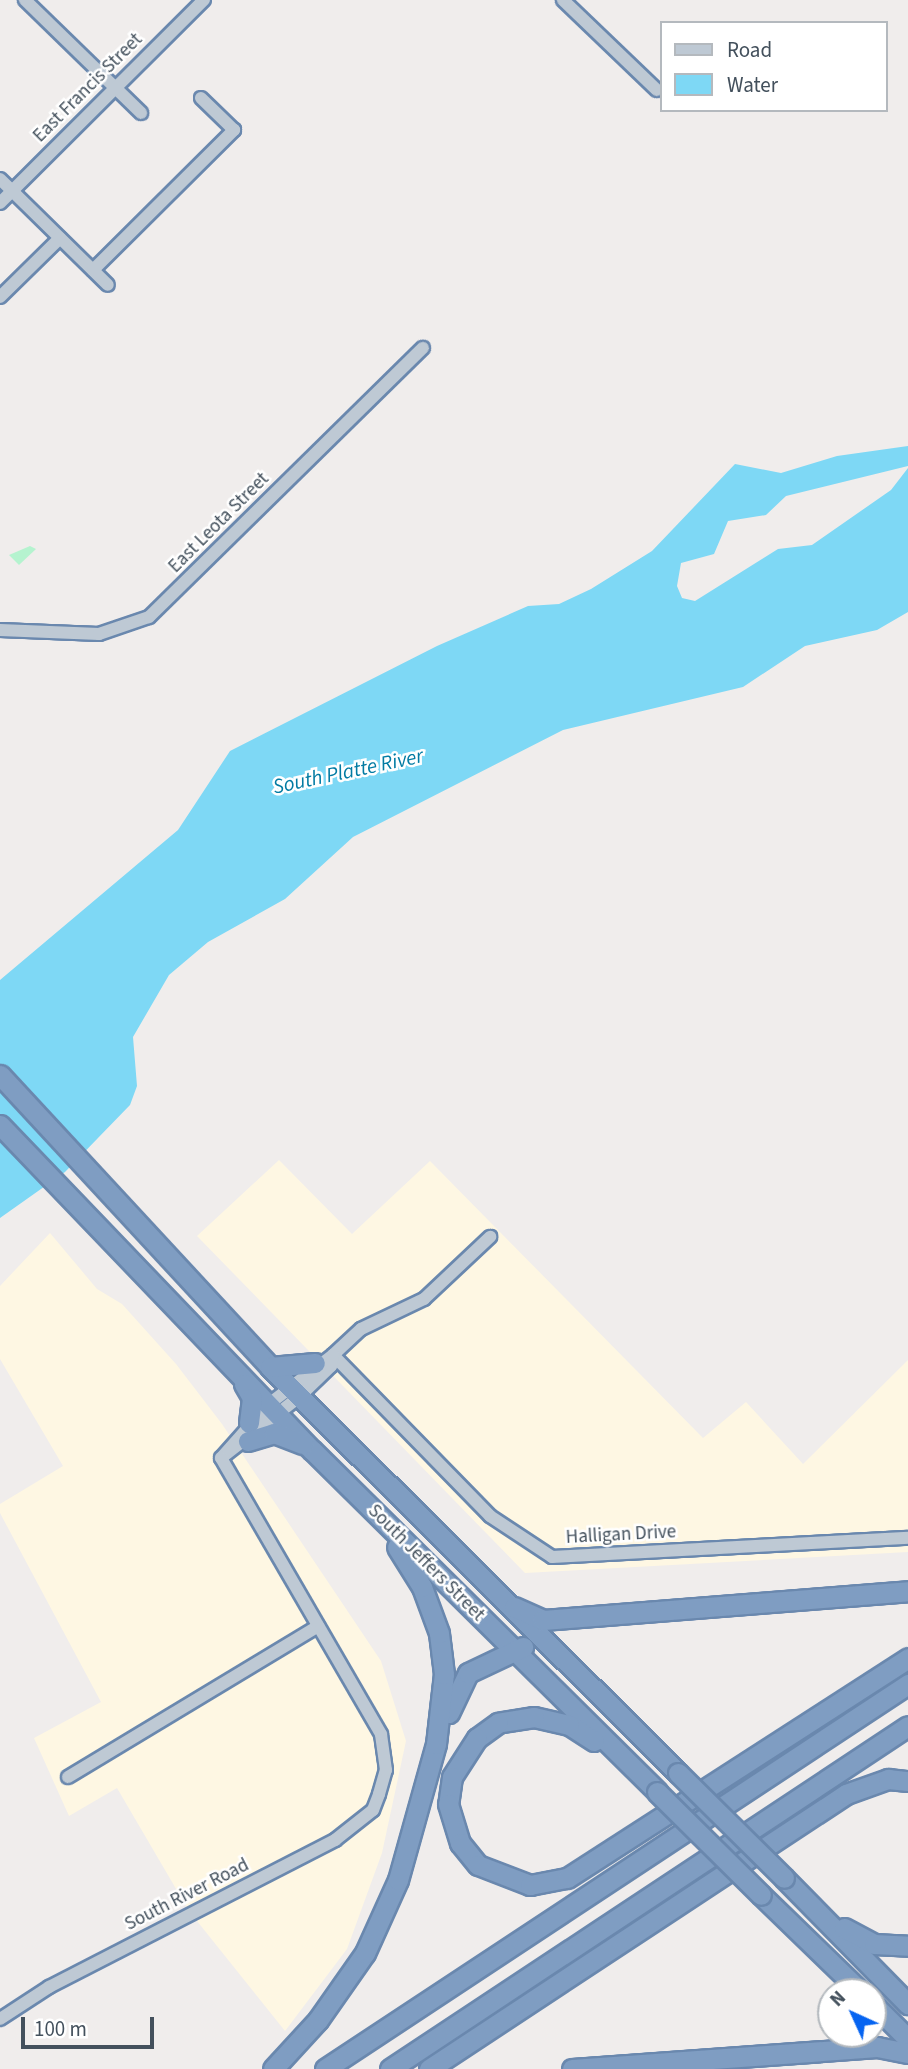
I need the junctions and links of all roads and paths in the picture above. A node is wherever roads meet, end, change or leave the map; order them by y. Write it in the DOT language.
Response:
graph roads {
  1 [pos="24,0"];
  2 [pos="204,0"];
  3 [pos="564,0"];
  4 [pos="115,89"];
  5 [pos="657,90"];
  6 [pos="201,98"];
  7 [pos="141,113"];
  8 [pos="0,179"];
  9 [pos="12,191"];
  10 [pos="0,203"];
  11 [pos="60,238"];
  12 [pos="93,270"];
  13 [pos="108,285"];
  14 [pos="0,296"];
  15 [pos="423,348"];
  16 [pos="0,630"];
  17 [pos="0,1075"];
  18 [pos="0,1125"];
  19 [pos="490,1237"];
  20 [pos="324,1359"];
  21 [pos="270,1367"];
  22 [pos="234,1368"];
  23 [pos="294,1392"];
  24 [pos="273,1409"];
  25 [pos="248,1432"];
  26 [pos="312,1450"];
  27 [pos="221,1458"];
  28 [pos="369,1506"];
  29 [pos="908,1538"];
  30 [pos="487,1588"];
  31 [pos="908,1591"];
  32 [pos="318,1626"];
  33 [pos="513,1649"];
  34 [pos="908,1658"];
  35 [pos="908,1684"];
  36 [pos="617,1714"];
  37 [pos="908,1726"];
  38 [pos="68,1777"];
  39 [pos="908,1781"];
  40 [pos="657,1792"];
  41 [pos="414,1824"];
  42 [pos="784,1878"];
  43 [pos="908,1946"];
  44 [pos="832,1962"];
  45 [pos="847,1978"];
  46 [pos="851,1978"];
  47 [pos="908,2004"];
  48 [pos="887,2008"];
  49 [pos="887,2018"];
  50 [pos="0,2019"];
  51 [pos="908,2025"];
  52 [pos="908,2039"];
  53 [pos="908,2053"];
  54 [pos="273,2069"];
  55 [pos="325,2069"];
  56 [pos="390,2069"];
  57 [pos="429,2069"];
  58 [pos="572,2069"];
  1 -- 4 [label="street"];
  2 -- 4 [label="street, East Francis Street"];
  3 -- 5 [label="street"];
  4 -- 7 [label="street"];
  4 -- 9 [label="street, East Francis Street"];
  6 -- 12 [label="street"];
  8 -- 9 [label="street"];
  9 -- 10 [label="street, East Francis Street"];
  9 -- 11 [label="street"];
  11 -- 12 [label="street"];
  11 -- 14 [label="street"];
  12 -- 13 [label="street"];
  15 -- 16 [label="street, East Leota Street"];
  17 -- 21 [label="highway, South Jeffers Street"];
  18 -- 22 [label="highway, South Jeffers Street"];
  19 -- 20 [label="street"];
  20 -- 21 [label="highway"];
  20 -- 23 [label="street"];
  20 -- 23 [label="street"];
  20 -- 29 [label="street, Halligan Drive"];
  21 -- 23 [label="highway, South Jeffers Street"];
  22 -- 24 [label="highway, South Jeffers Street"];
  22 -- 25 [label="highway"];
  23 -- 24 [label="street"];
  23 -- 30 [label="highway, South Jeffers Street"];
  24 -- 25 [label="street"];
  24 -- 25 [label="street"];
  24 -- 26 [label="highway, South Jeffers Street"];
  25 -- 26 [label="highway"];
  25 -- 27 [label="street"];
  25 -- 27 [label="street"];
  26 -- 28 [label="highway, South Jeffers Street"];
  27 -- 32 [label="street"];
  28 -- 33 [label="highway, South Jeffers Street"];
  28 -- 41 [label="highway"];
  30 -- 31 [label="highway"];
  30 -- 36 [label="highway, South Jeffers Street"];
  32 -- 38 [label="street"];
  32 -- 50 [label="street, South River Road"];
  33 -- 36 [label="highway"];
  33 -- 40 [label="highway, South Jeffers Street"];
  33 -- 41 [label="highway"];
  34 -- 40 [label="highway"];
  35 -- 55 [label="highway"];
  36 -- 42 [label="highway, South Jeffers Street, bridge"];
  37 -- 56 [label="highway"];
  39 -- 57 [label="highway"];
  40 -- 44 [label="highway, South Jeffers Street, bridge"];
  41 -- 54 [label="highway"];
  42 -- 43 [label="highway"];
  42 -- 47 [label="highway, South Jeffers Street"];
  44 -- 45 [label="highway, South Jeffers Street"];
  44 -- 46 [label="highway"];
  48 -- 51 [label="highway"];
  49 -- 52 [label="highway"];
  53 -- 58 [label="highway"];
}
